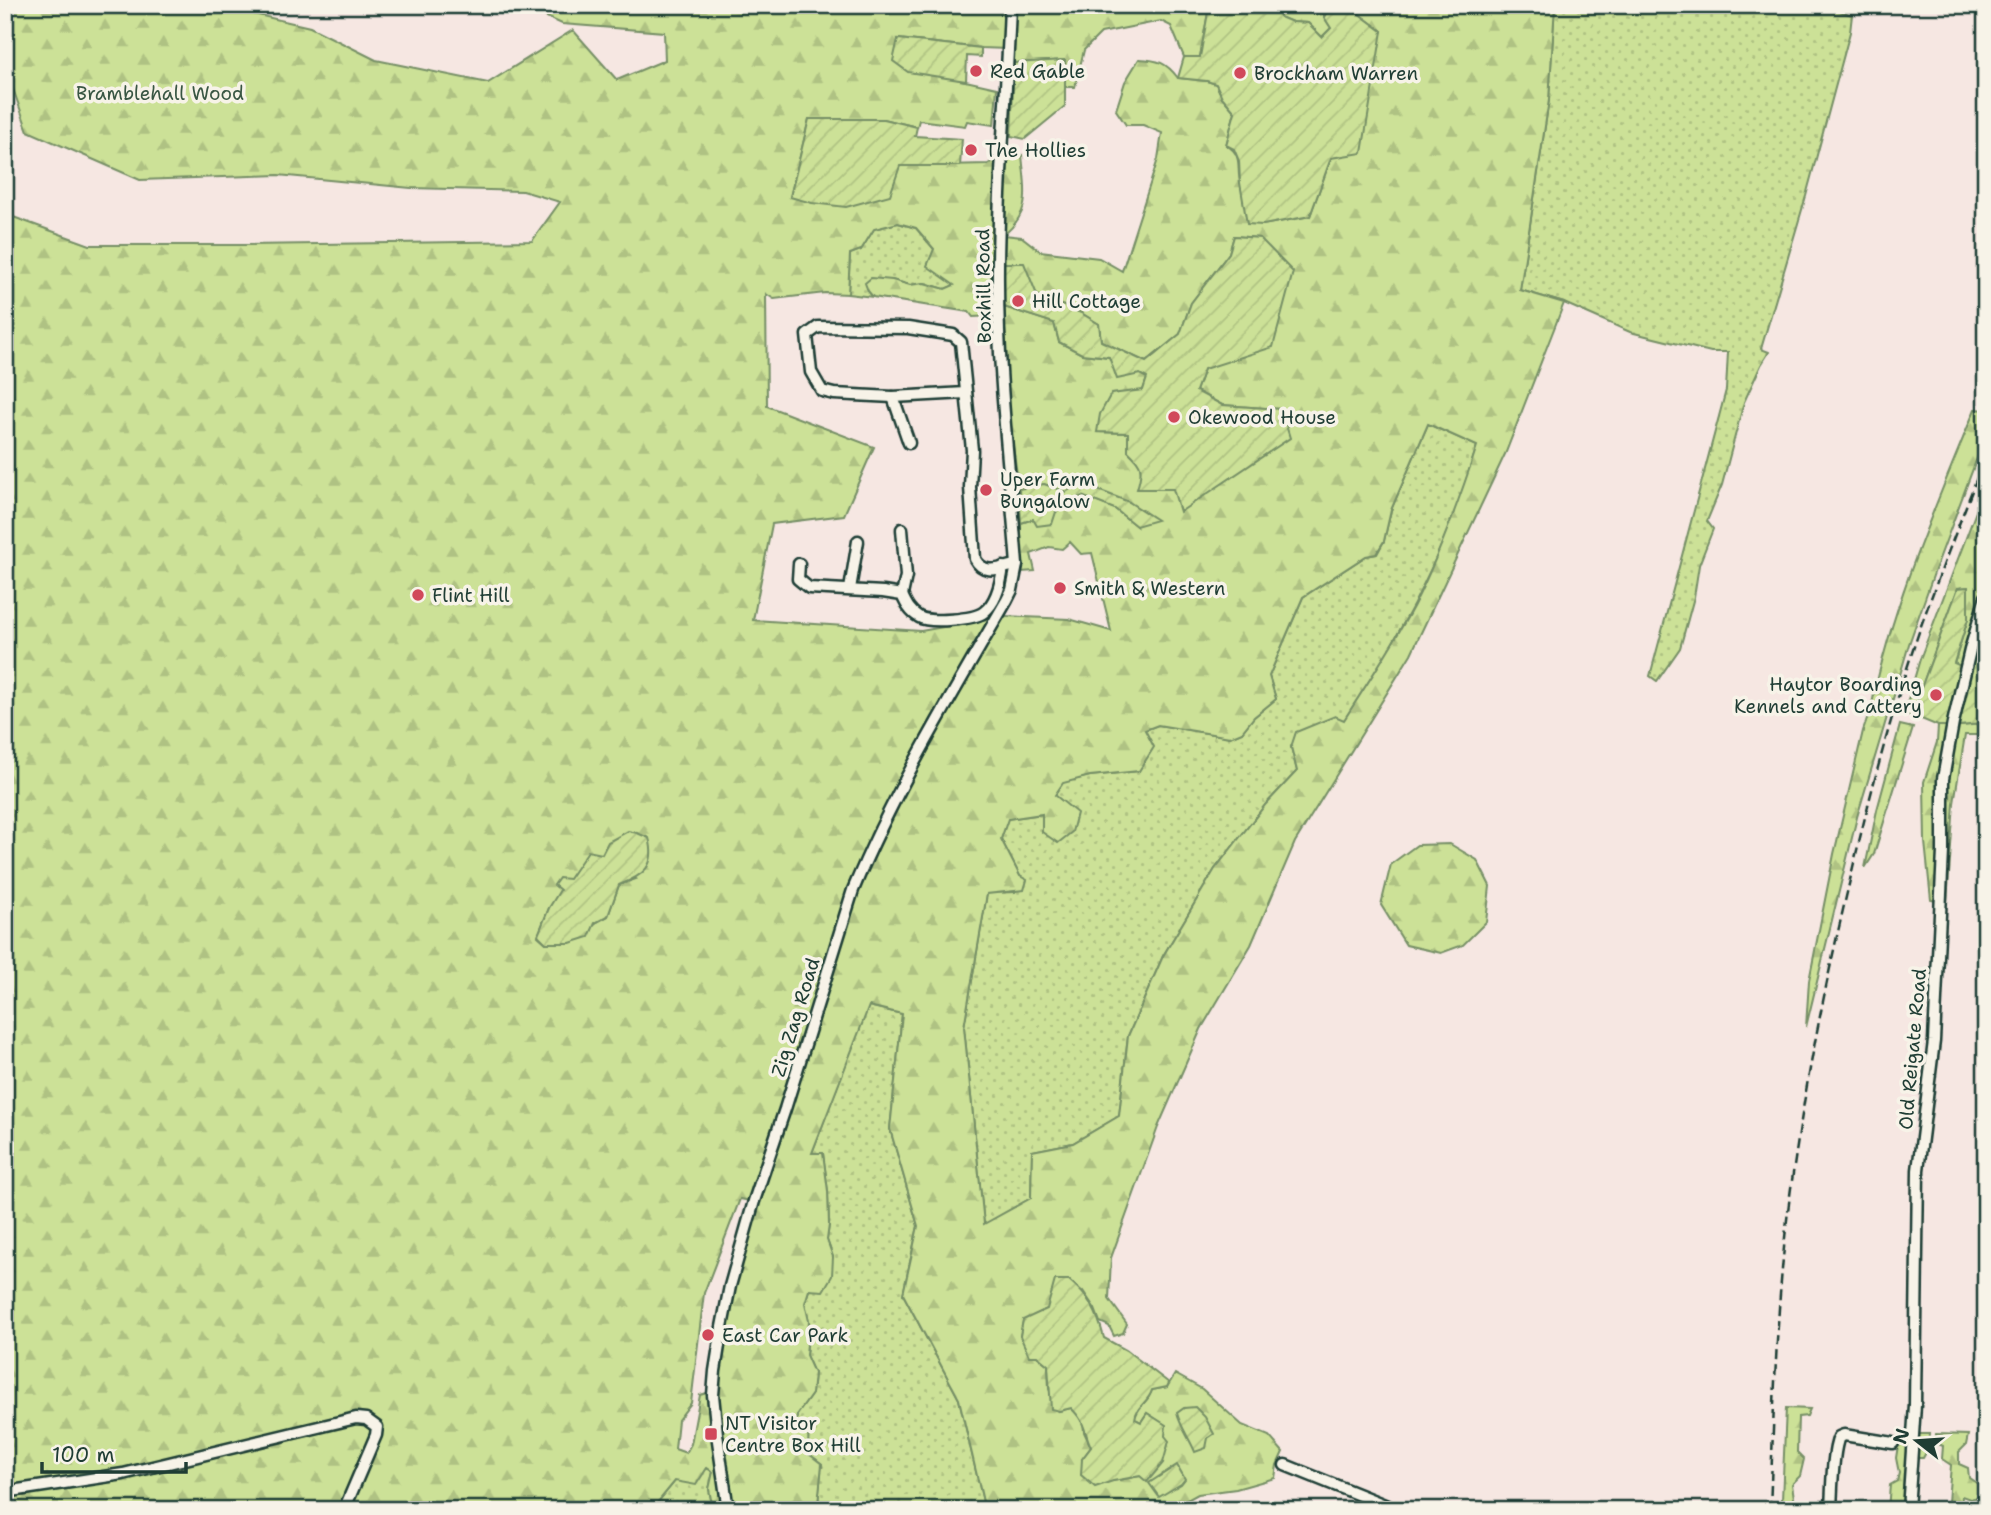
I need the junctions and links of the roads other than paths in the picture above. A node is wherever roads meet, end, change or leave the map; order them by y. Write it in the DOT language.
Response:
graph roads {
  1 [pos="1010,5"];
  2 [pos="966,393"];
  3 [pos="893,397"];
  4 [pos="909,443"];
  5 [pos="902,529"];
  6 [pos="858,541"];
  7 [pos="799,564"];
  8 [pos="1017,565"];
  9 [pos="1003,567"];
  10 [pos="850,589"];
  11 [pos="902,595"];
  12 [pos="1986,597"];
  13 [pos="1893,1443"];
  14 [pos="1285,1465"];
  15 [pos="5,1492"];
  16 [pos="344,1510"];
  17 [pos="728,1510"];
  18 [pos="1397,1510"];
  19 [pos="1832,1510"];
  20 [pos="1908,1510"];
  1 -- 8 [label="street, Boxhill Road"];
  2 -- 3 [label="street"];
  2 -- 3 [label="street"];
  2 -- 9 [label="street"];
  3 -- 4 [label="street"];
  5 -- 11 [label="street"];
  6 -- 10 [label="street"];
  7 -- 10 [label="street"];
  8 -- 9 [label="street"];
  8 -- 17 [label="street, Zig Zag Road"];
  9 -- 11 [label="street"];
  10 -- 11 [label="street"];
  12 -- 20 [label="street, Old Reigate Road"];
  13 -- 19 [label="street"];
  14 -- 18 [label="street"];
  15 -- 16 [label="street"];
}
